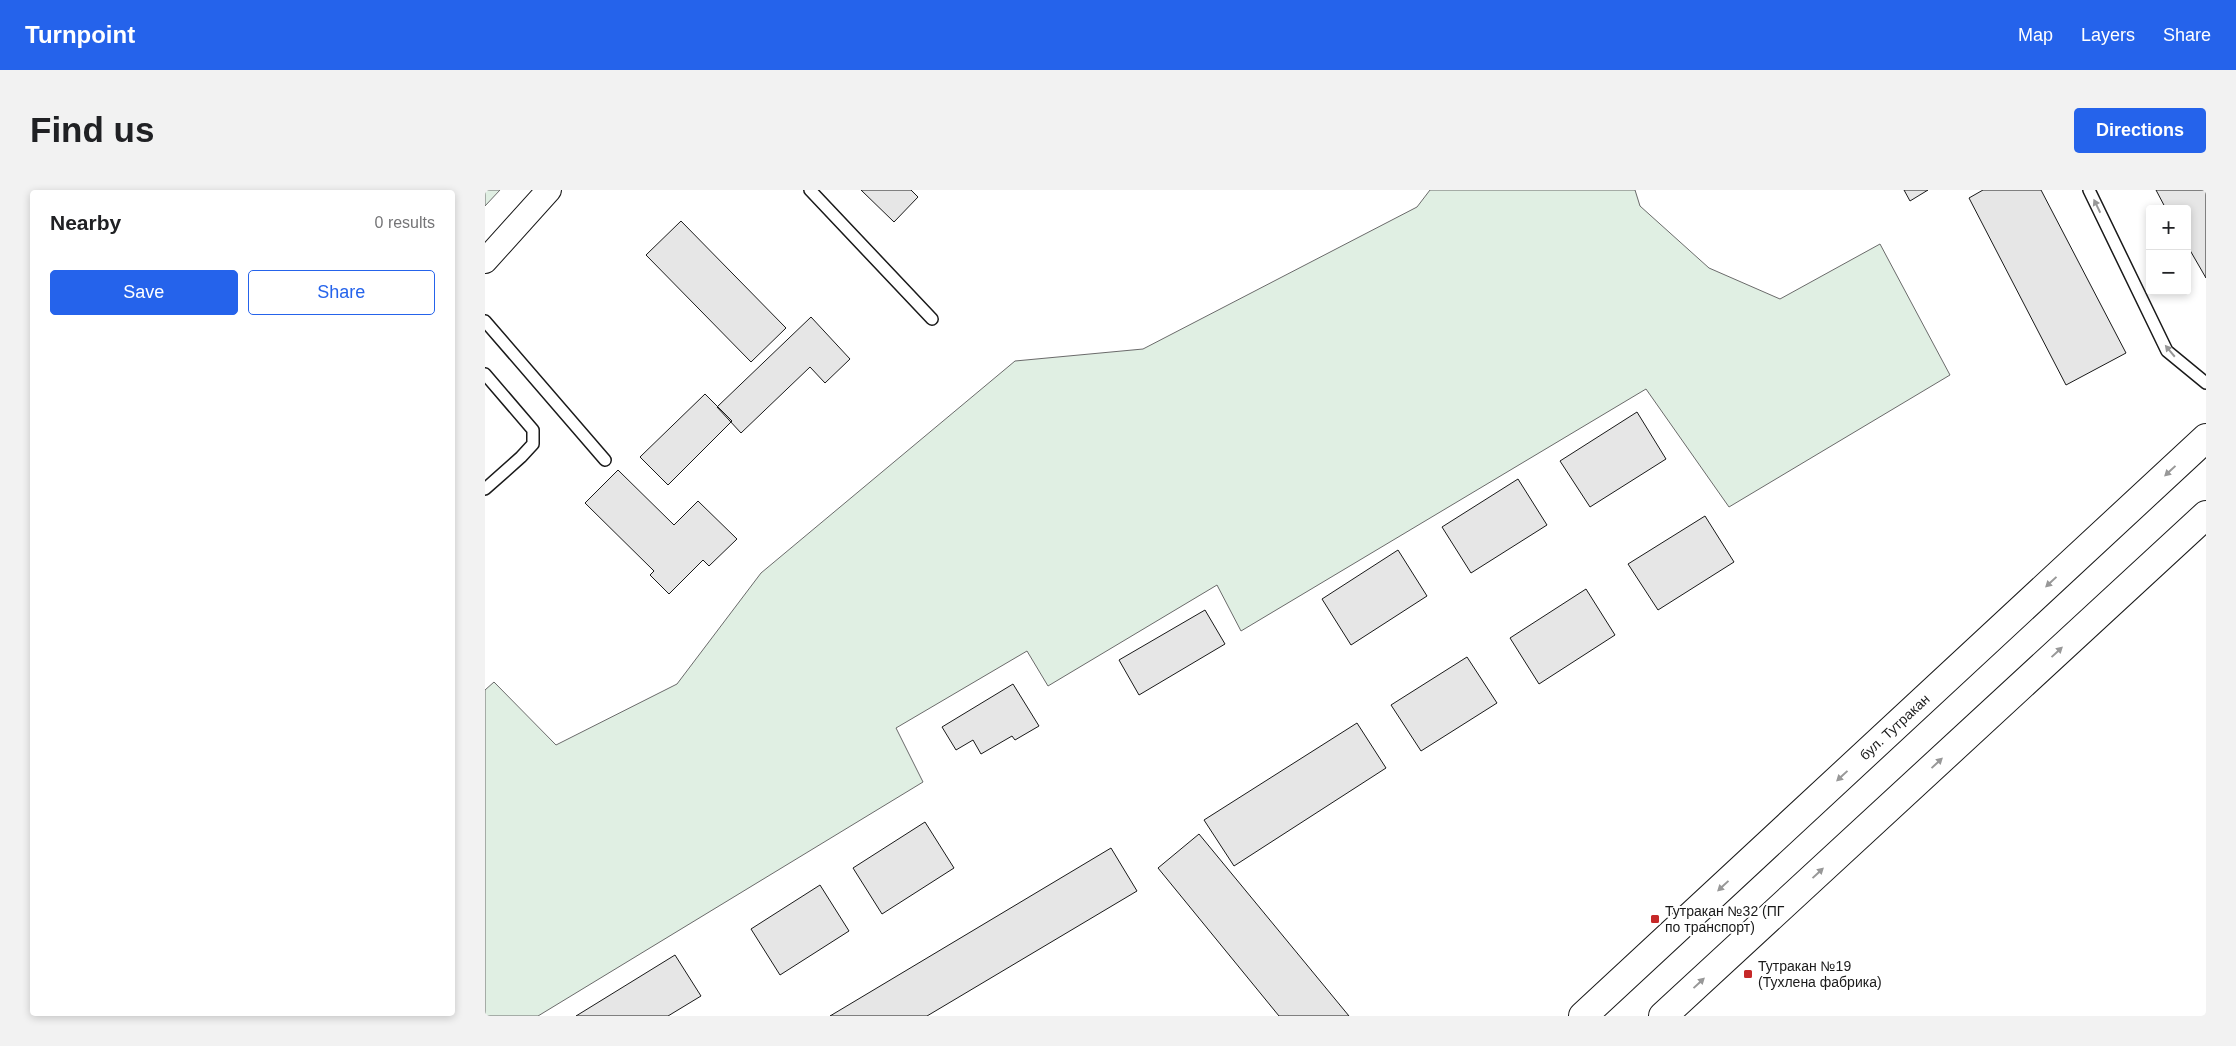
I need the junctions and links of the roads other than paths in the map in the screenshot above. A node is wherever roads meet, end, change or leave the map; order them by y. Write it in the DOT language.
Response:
graph roads {
  1 [pos="549,190"];
  2 [pos="810,190"];
  3 [pos="2089,190"];
  4 [pos="485,262"];
  5 [pos="933,319"];
  6 [pos="485,321"];
  7 [pos="485,374"];
  8 [pos="2206,383"];
  9 [pos="2206,438"];
  10 [pos="605,460"];
  11 [pos="485,490"];
  12 [pos="2206,515"];
  13 [pos="1583,1016"];
  14 [pos="1663,1016"];
  1 -- 4 [label="street"];
  2 -- 5 [label="lane"];
  8 -- 3 [label="lane, one-way"];
  6 -- 10 [label="lane"];
  7 -- 11 [label="lane"];
  9 -- 13 [label="main road, бул. Тутракан, one-way"];
  14 -- 12 [label="main road, one-way"];
}
